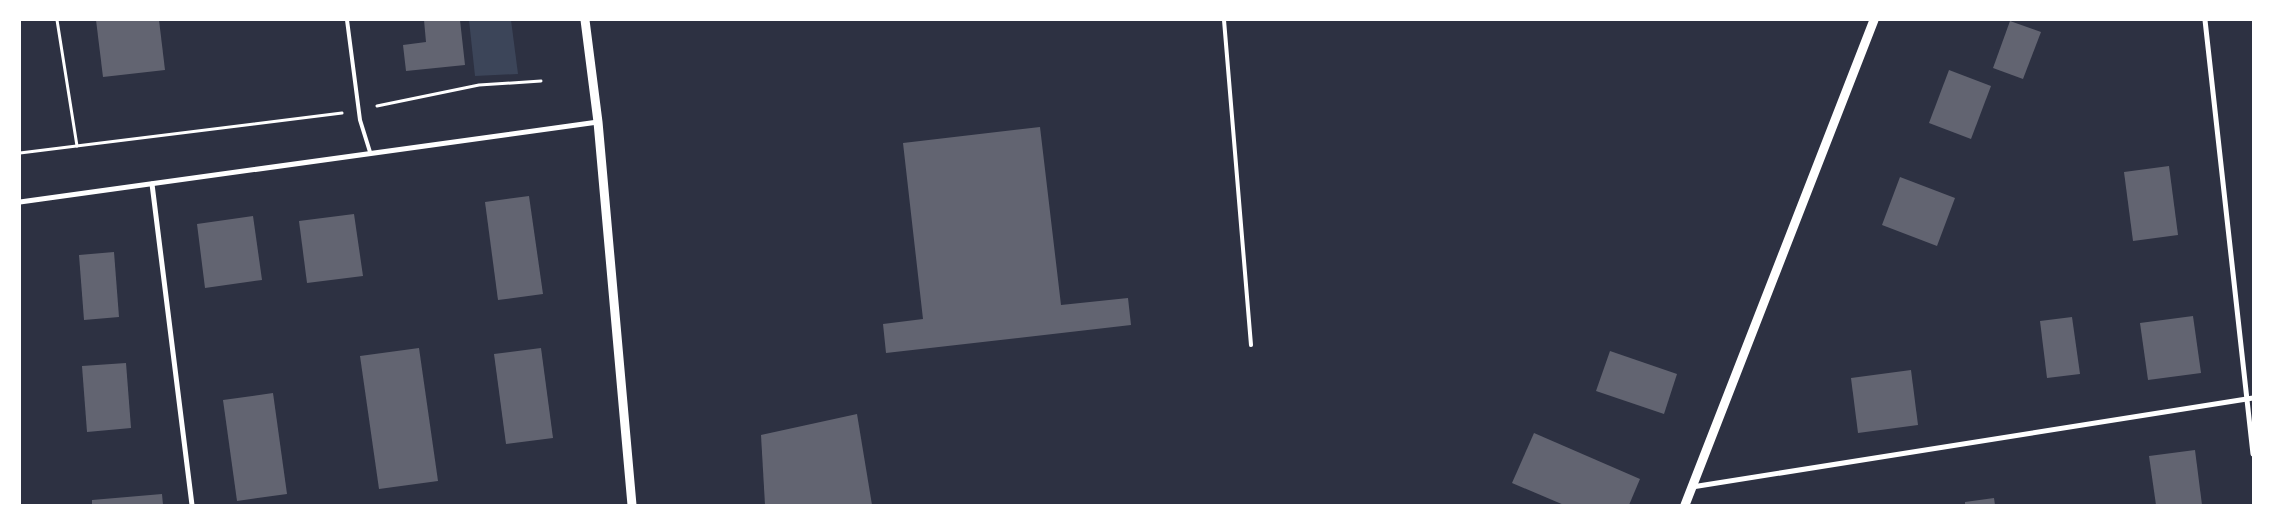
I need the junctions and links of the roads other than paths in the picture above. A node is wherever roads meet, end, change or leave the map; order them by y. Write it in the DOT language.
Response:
graph roads {
  1 [pos="347,20"];
  2 [pos="584,20"];
  3 [pos="1224,20"];
  4 [pos="1874,20"];
  5 [pos="2205,20"];
  6 [pos="598,122"];
  7 [pos="370,152"];
  8 [pos="152,184"];
  9 [pos="20,202"];
  10 [pos="1250,345"];
  11 [pos="2253,398"];
  12 [pos="2246,400"];
  13 [pos="2253,454"];
  14 [pos="1692,487"];
  15 [pos="192,505"];
  16 [pos="632,505"];
  17 [pos="1685,505"];
  1 -- 7 [label="lane"];
  2 -- 6 [label="street"];
  3 -- 10 [label="lane"];
  4 -- 14 [label="street"];
  5 -- 12 [label="street"];
  6 -- 7 [label="street"];
  6 -- 16 [label="street"];
  7 -- 8 [label="street"];
  8 -- 9 [label="street"];
  8 -- 15 [label="street"];
  11 -- 12 [label="street"];
  12 -- 13 [label="street"];
  12 -- 14 [label="street"];
  14 -- 17 [label="street"];
}
